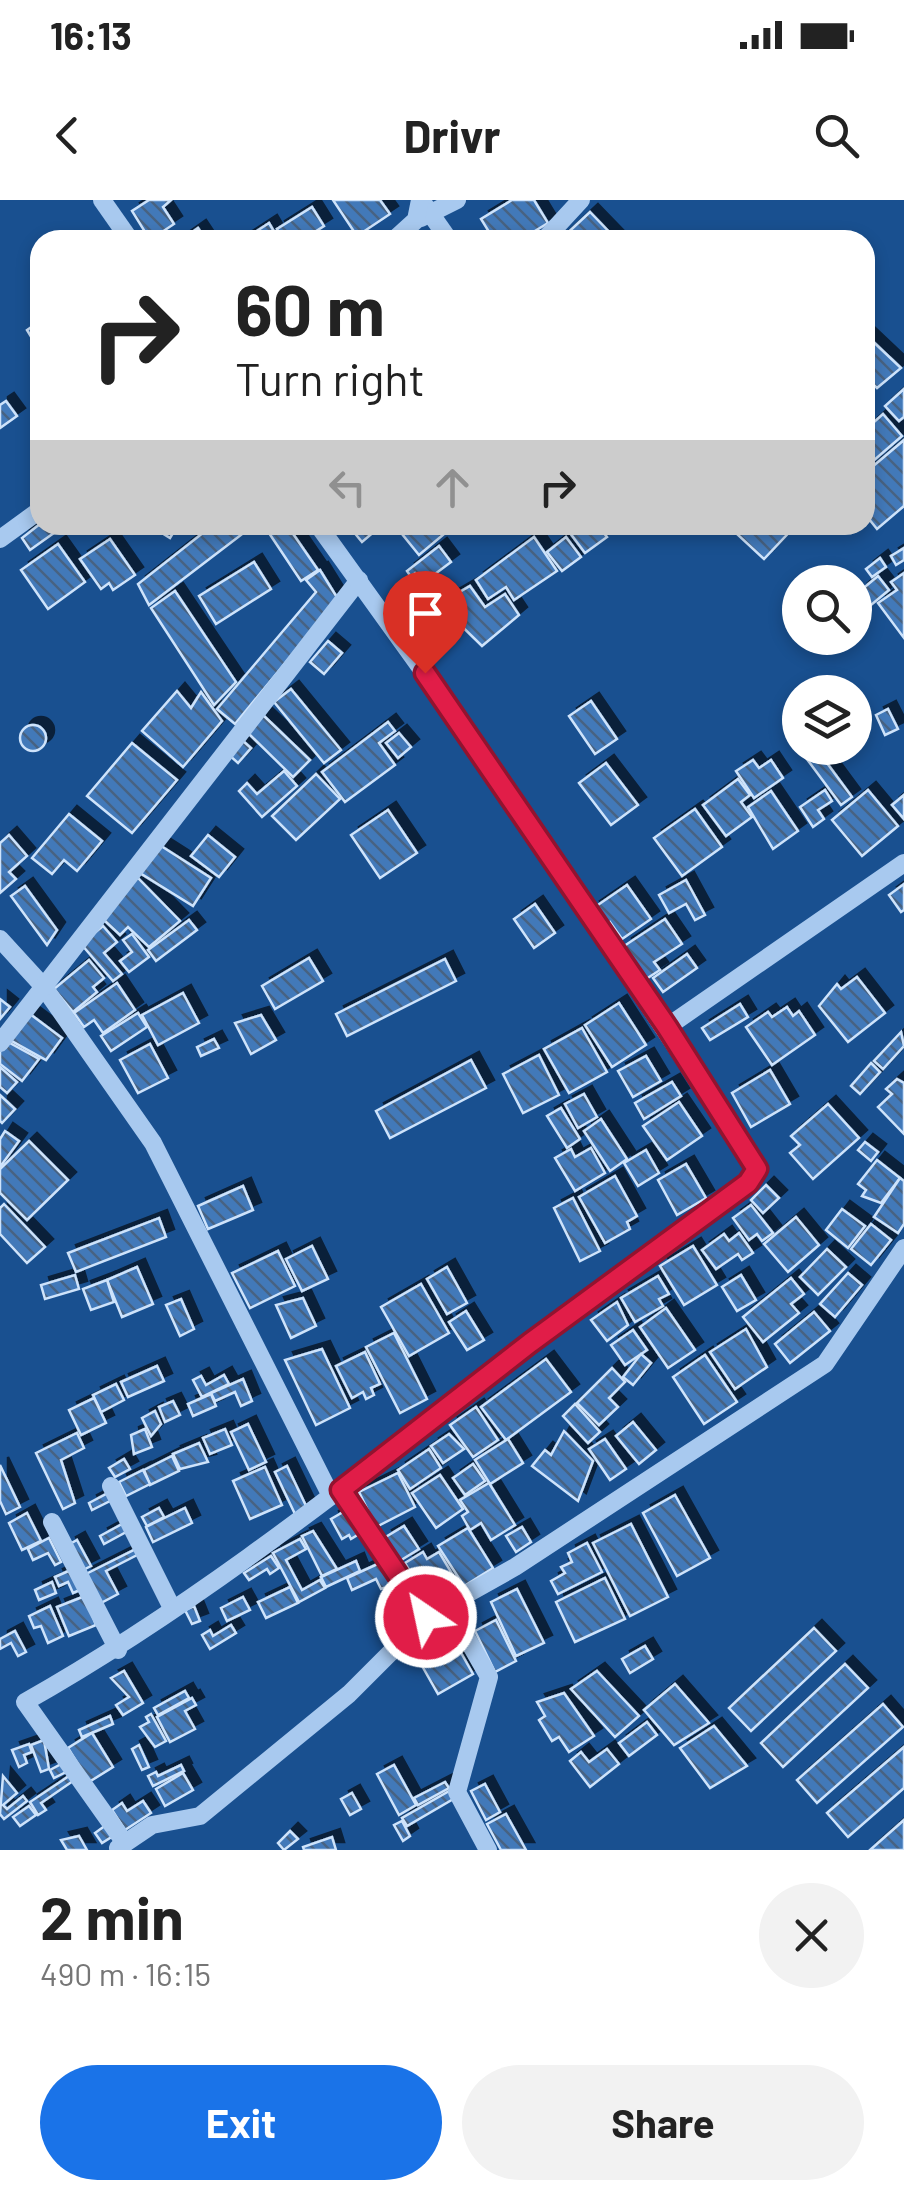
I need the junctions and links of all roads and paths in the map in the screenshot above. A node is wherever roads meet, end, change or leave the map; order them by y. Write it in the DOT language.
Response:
graph roads {
  1 [pos="102,200"];
  2 [pos="421,200"];
  3 [pos="457,200"];
  4 [pos="581,200"];
  5 [pos="425,218"];
  6 [pos="123,230"];
  7 [pos="408,230"];
  8 [pos="438,230"];
  9 [pos="553,230"];
  10 [pos="30,517"];
  11 [pos="325,535"];
  12 [pos="0,539"];
  13 [pos="359,580"];
  14 [pos="904,863"];
  15 [pos="0,939"];
  16 [pos="42,986"];
  17 [pos="667,1027"];
  18 [pos="0,1043"];
  19 [pos="904,1248"];
  20 [pos="111,1486"];
  21 [pos="336,1493"];
  22 [pos="52,1522"];
  23 [pos="172,1608"];
  24 [pos="426,1617"];
  25 [pos="118,1650"];
  26 [pos="120,1847"];
  27 [pos="488,1850"];
  1 -- 6 [label="street"];
  2 -- 5 [label="street"];
  3 -- 5 [label="street"];
  4 -- 9 [label="street"];
  5 -- 7 [label="street"];
  5 -- 8 [label="street"];
  10 -- 12 [label="street"];
  11 -- 13 [label="street"];
  13 -- 16 [label="street"];
  13 -- 17 [label="street"];
  14 -- 17 [label="street"];
  15 -- 16 [label="street"];
  16 -- 18 [label="street"];
  16 -- 21 [label="street"];
  17 -- 21 [label="street"];
  19 -- 24 [label="street"];
  20 -- 23 [label="street"];
  21 -- 23 [label="street"];
  21 -- 24 [label="street"];
  22 -- 25 [label="street"];
  23 -- 25 [label="street"];
  24 -- 26 [label="street"];
  24 -- 27 [label="street"];
  25 -- 26 [label="street"];
}
